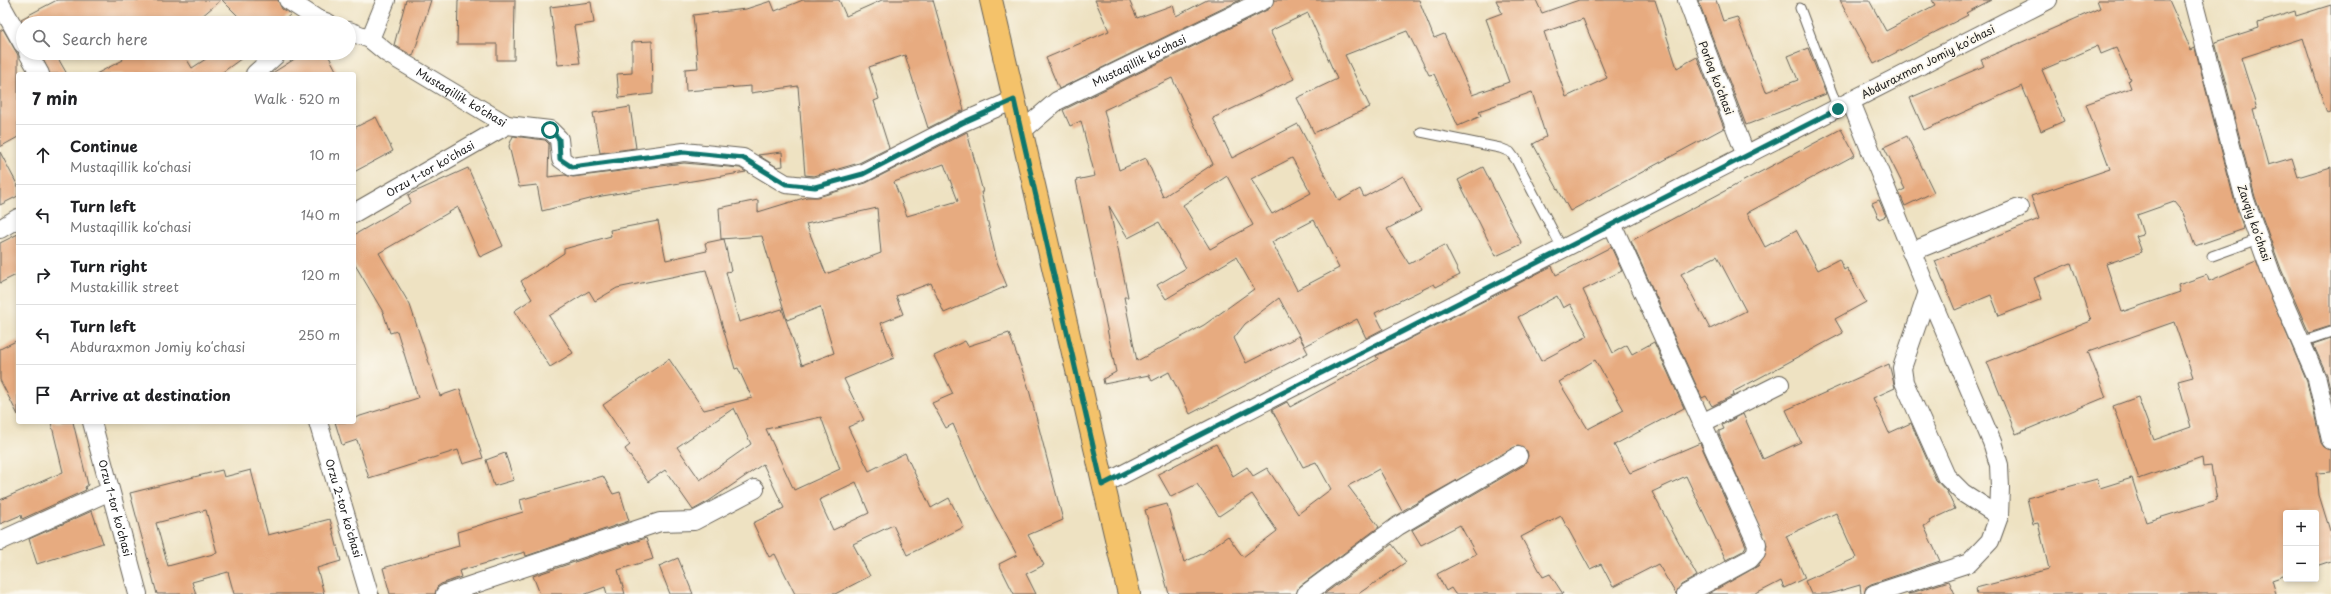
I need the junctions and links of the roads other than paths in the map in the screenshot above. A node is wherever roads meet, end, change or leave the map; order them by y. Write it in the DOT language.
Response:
graph roads {
  1 [pos="288,0"];
  2 [pos="386,0"];
  3 [pos="991,0"];
  4 [pos="1264,0"];
  5 [pos="1687,0"];
  6 [pos="2048,0"];
  7 [pos="2192,0"];
  8 [pos="0,4"];
  9 [pos="1800,8"];
  10 [pos="311,16"];
  11 [pos="16,32"];
  12 [pos="356,34"];
  13 [pos="370,39"];
  14 [pos="32,60"];
  15 [pos="270,60"];
  16 [pos="39,72"];
  17 [pos="257,72"];
  18 [pos="1014,100"];
  19 [pos="1844,105"];
  20 [pos="507,125"];
  21 [pos="1021,132"];
  22 [pos="1421,132"];
  23 [pos="1746,156"];
  24 [pos="2019,208"];
  25 [pos="356,212"];
  26 [pos="16,219"];
  27 [pos="1612,224"];
  28 [pos="0,229"];
  29 [pos="2258,238"];
  30 [pos="1563,250"];
  31 [pos="1911,252"];
  32 [pos="2212,256"];
  33 [pos="1928,292"];
  34 [pos="2331,332"];
  35 [pos="2301,342"];
  36 [pos="1780,384"];
  37 [pos="1702,423"];
  38 [pos="93,424"];
  39 [pos="319,424"];
  40 [pos="2331,440"];
  41 [pos="1518,456"];
  42 [pos="1102,485"];
  43 [pos="755,489"];
  44 [pos="110,490"];
  45 [pos="1999,516"];
  46 [pos="0,541"];
  47 [pos="138,594"];
  48 [pos="369,594"];
  49 [pos="445,594"];
  50 [pos="1129,594"];
  51 [pos="1306,594"];
  52 [pos="1686,594"];
  53 [pos="1874,594"];
  1 -- 10 [label="street"];
  2 -- 13 [label="street"];
  3 -- 18 [label="main road"];
  4 -- 21 [label="street, Mustaqillik ko‘chasi"];
  5 -- 23 [label="street, Porloq koʻchasi"];
  6 -- 19 [label="street, Abduraxmon Jomiy koʻchasi"];
  7 -- 29 [label="street, Zavqiy koʻchasi"];
  8 -- 11 [label="street"];
  9 -- 19 [label="lane"];
  12 -- 13 [label="street, Mustaqillik ko‘chasi"];
  13 -- 20 [label="street, Mustaqillik ko‘chasi"];
  14 -- 16 [label="street"];
  15 -- 17 [label="street"];
  18 -- 20 [label="street, Mustaqillik ko‘chasi"];
  18 -- 21 [label="main road"];
  19 -- 23 [label="street, Abduraxmon Jomiy koʻchasi"];
  19 -- 31 [label="street"];
  20 -- 25 [label="street, Orzu 1-tor ko'chasi"];
  21 -- 42 [label="main road"];
  22 -- 30 [label="lane"];
  23 -- 27 [label="street, Abduraxmon Jomiy koʻchasi"];
  24 -- 31 [label="street"];
  26 -- 28 [label="street"];
  27 -- 30 [label="street, Abduraxmon Jomiy koʻchasi"];
  27 -- 37 [label="street"];
  29 -- 32 [label="lane"];
  29 -- 35 [label="street, Zavqiy koʻchasi"];
  30 -- 42 [label="street, Abduraxmon Jomiy koʻchasi"];
  31 -- 33 [label="street"];
  33 -- 45 [label="street"];
  33 -- 45 [label="street"];
  34 -- 35 [label="lane"];
  35 -- 40 [label="street, Zavqiy koʻchasi"];
  36 -- 37 [label="street"];
  37 -- 52 [label="street"];
  38 -- 44 [label="street, Orzu 1-tor ko'chasi"];
  39 -- 48 [label="street, Orzu 2-tor ko'chasi"];
  41 -- 51 [label="street"];
  42 -- 50 [label="main road"];
  43 -- 49 [label="street"];
  44 -- 46 [label="street"];
  44 -- 47 [label="street, Orzu 1-tor ko'chasi"];
  45 -- 53 [label="street"];
}
